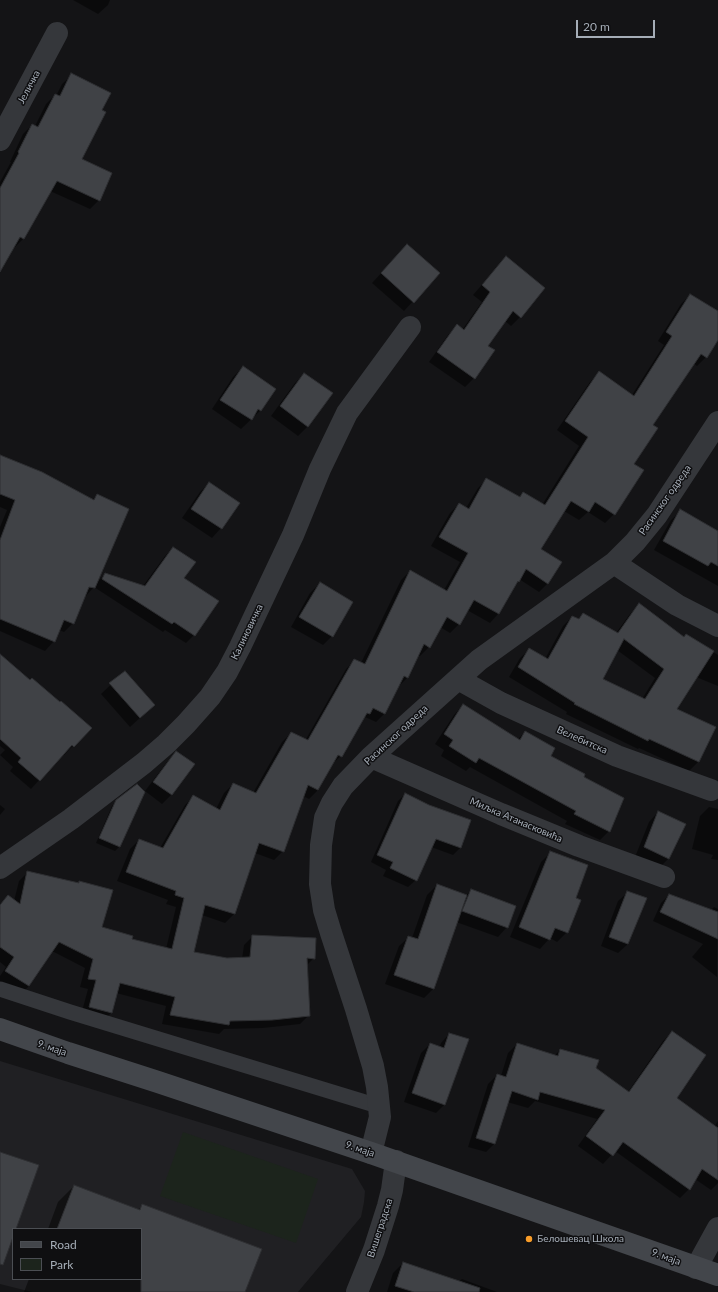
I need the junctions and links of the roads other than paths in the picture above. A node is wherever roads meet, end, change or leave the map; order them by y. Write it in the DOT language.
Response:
graph roads {
  1 [pos="57,33"];
  2 [pos="0,140"];
  3 [pos="410,327"];
  4 [pos="718,422"];
  5 [pos="614,563"];
  6 [pos="718,626"];
  7 [pos="458,679"];
  8 [pos="371,757"];
  9 [pos="711,790"];
  10 [pos="0,868"];
  11 [pos="664,876"];
  12 [pos="0,989"];
  13 [pos="0,1029"];
  14 [pos="378,1106"];
  15 [pos="371,1153"];
  16 [pos="396,1161"];
  17 [pos="718,1228"];
  18 [pos="696,1268"];
  19 [pos="718,1275"];
  20 [pos="357,1292"];
  1 -- 2 [label="street, Јеличка"];
  3 -- 10 [label="street, Калиновичка"];
  4 -- 5 [label="street, Расинског одреда"];
  5 -- 6 [label="street"];
  5 -- 7 [label="street, Расинског одреда"];
  7 -- 8 [label="street, Расинског одреда"];
  7 -- 9 [label="street, Велебитска"];
  8 -- 11 [label="street, Миљка Атанасковића"];
  8 -- 14 [label="street, Расинског одреда"];
  12 -- 14 [label="lane"];
  13 -- 15 [label="main road, 9. маја"];
  14 -- 15 [label="street, Расинског одреда"];
  15 -- 16 [label="main road, 9. маја"];
  16 -- 18 [label="main road, 9. маја"];
  16 -- 20 [label="street, Вишеградска"];
  17 -- 18 [label="street"];
  18 -- 19 [label="main road, 9. маја"];
}
